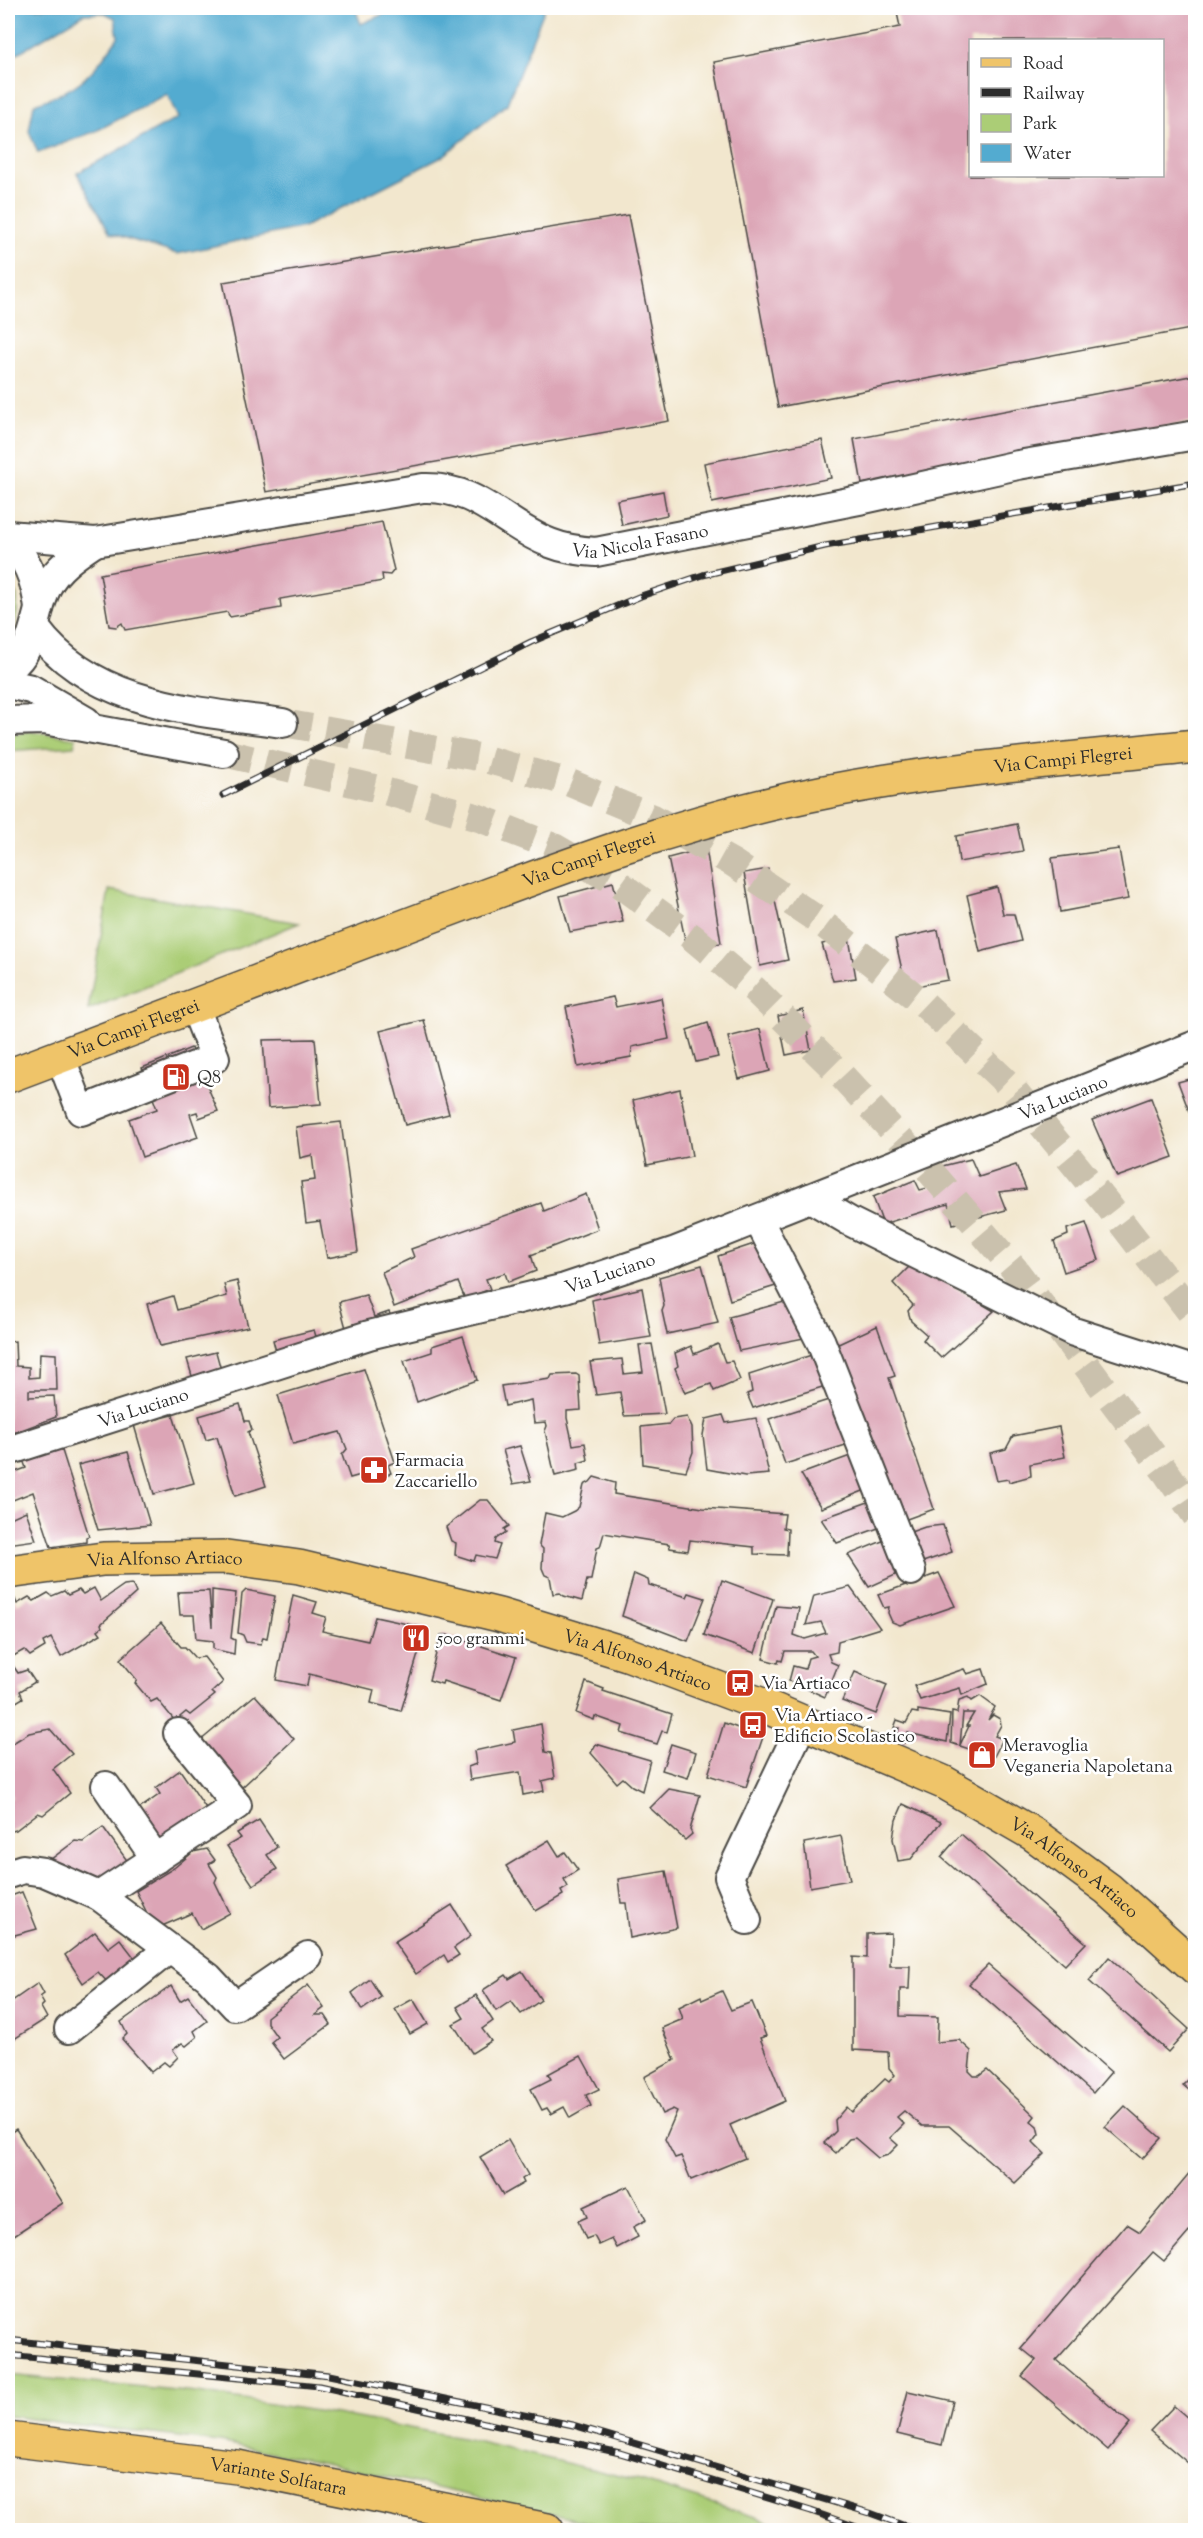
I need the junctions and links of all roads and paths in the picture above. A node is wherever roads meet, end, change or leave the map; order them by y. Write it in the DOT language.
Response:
graph roads {
  1 [pos="1196,435"];
  2 [pos="8,535"];
  3 [pos="94,542"];
  4 [pos="8,543"];
  5 [pos="37,619"];
  6 [pos="8,670"];
  7 [pos="8,684"];
  8 [pos="8,721"];
  9 [pos="283,723"];
  10 [pos="104,731"];
  11 [pos="1196,746"];
  12 [pos="224,753"];
  13 [pos="194,1005"];
  14 [pos="1196,1045"];
  15 [pos="60,1056"];
  16 [pos="8,1076"];
  17 [pos="810,1198"];
  18 [pos="758,1219"];
  19 [pos="1196,1371"];
  20 [pos="8,1451"];
  21 [pos="911,1571"];
  22 [pos="8,1572"];
  23 [pos="803,1722"];
  24 [pos="178,1733"];
  25 [pos="106,1786"];
  26 [pos="156,1859"];
  27 [pos="8,1874"];
  28 [pos="99,1896"];
  29 [pos="747,1920"];
  30 [pos="169,1949"];
  31 [pos="308,1956"];
  32 [pos="1196,1968"];
  33 [pos="69,2030"];
  34 [pos="8,2439"];
  35 [pos="547,2530"];
  1 -- 3 [label="street, Via Nicola Fasano"];
  2 -- 3 [label="street"];
  3 -- 5 [label="street"];
  4 -- 5 [label="street"];
  5 -- 6 [label="street"];
  5 -- 9 [label="street"];
  7 -- 10 [label="street"];
  8 -- 10 [label="street"];
  10 -- 12 [label="street"];
  11 -- 13 [label="main road, Via Campi Flegrei"];
  13 -- 15 [label="main road, Via Campi Flegrei"];
  13 -- 15 [label="street"];
  14 -- 17 [label="street, Via Luciano"];
  15 -- 16 [label="main road, Via Campi Flegrei"];
  17 -- 18 [label="street, Via Luciano"];
  17 -- 19 [label="street"];
  18 -- 20 [label="street, Via Luciano"];
  18 -- 21 [label="street"];
  22 -- 23 [label="main road, Via Alfonso Artiaco"];
  23 -- 29 [label="street"];
  23 -- 32 [label="main road, Via Alfonso Artiaco"];
  24 -- 26 [label="street"];
  25 -- 26 [label="street"];
  26 -- 28 [label="street"];
  27 -- 28 [label="street"];
  28 -- 30 [label="street"];
  30 -- 31 [label="street"];
  30 -- 33 [label="street"];
  34 -- 35 [label="main road, Variante Solfatara"];
}
